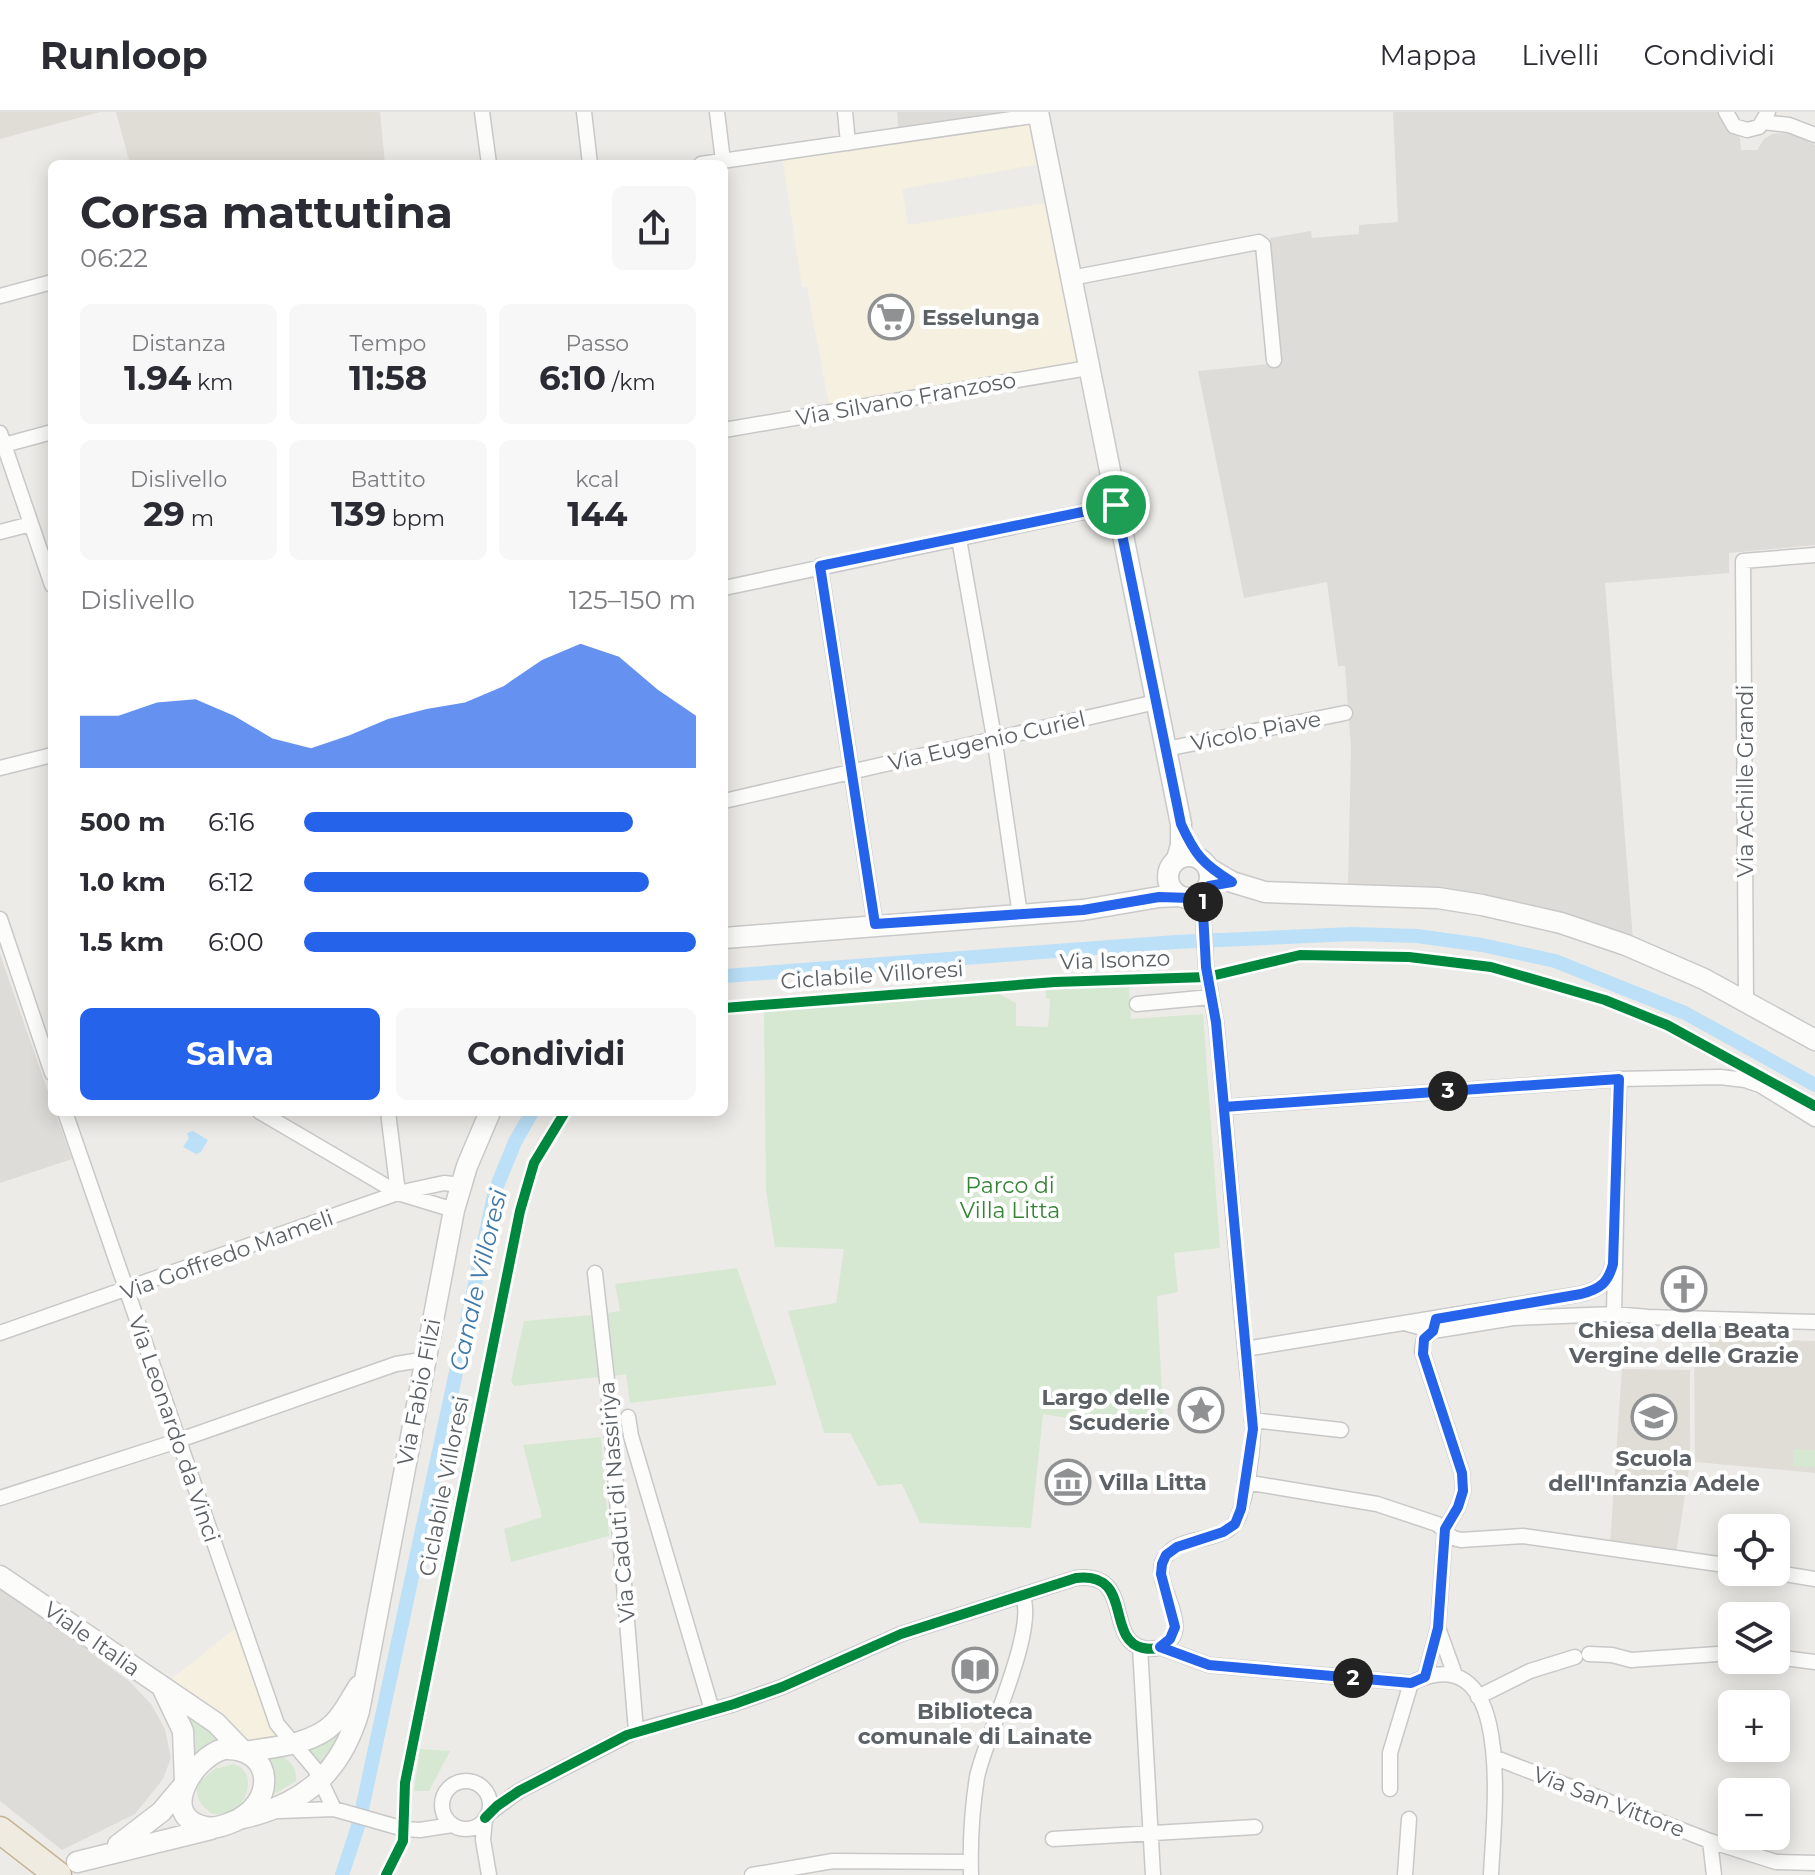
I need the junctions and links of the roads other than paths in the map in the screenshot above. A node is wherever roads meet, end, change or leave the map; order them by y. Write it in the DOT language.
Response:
graph roads {
  1 [pos="482,112"];
  2 [pos="584,112"];
  3 [pos="717,112"];
  4 [pos="845,112"];
  5 [pos="1726,112"];
  6 [pos="1039,113"];
  7 [pos="1768,115"];
  8 [pos="1815,135"];
  9 [pos="848,143"];
  10 [pos="488,160"];
  11 [pos="590,160"];
  12 [pos="723,160"];
  13 [pos="728,160"];
  14 [pos="1071,278"];
  15 [pos="48,283"];
  16 [pos="0,296"];
  17 [pos="1274,360"];
  18 [pos="1088,368"];
  19 [pos="728,429"];
  20 [pos="48,433"];
  21 [pos="2,439"];
  22 [pos="1116,505"];
  23 [pos="31,524"];
  24 [pos="0,532"];
  25 [pos="959,539"];
  26 [pos="1815,555"];
  27 [pos="820,566"];
  28 [pos="48,573"];
  29 [pos="728,587"];
  30 [pos="1156,702"];
  31 [pos="1345,713"];
  32 [pos="995,738"];
  33 [pos="1166,749"];
  34 [pos="48,756"];
  35 [pos="0,768"];
  36 [pos="853,771"];
  37 [pos="728,800"];
  38 [pos="1195,879"];
  39 [pos="1147,899"];
  40 [pos="1020,915"];
  41 [pos="0,919"];
  42 [pos="875,924"];
  43 [pos="728,938"];
  44 [pos="1211,997"];
  45 [pos="1746,1001"];
  46 [pos="1137,1004"];
  47 [pos="1815,1040"];
  48 [pos="48,1061"];
  49 [pos="1619,1079"];
  50 [pos="1224,1107"];
  51 [pos="66,1116"];
  52 [pos="267,1116"];
  53 [pos="388,1116"];
  54 [pos="488,1116"];
  55 [pos="1815,1119"];
  56 [pos="461,1185"];
  57 [pos="398,1193"];
  58 [pos="454,1210"];
  59 [pos="1613,1264"];
  60 [pos="595,1273"];
  61 [pos="126,1291"];
  62 [pos="1588,1293"];
  63 [pos="1588,1314"];
  64 [pos="1614,1314"];
  65 [pos="1815,1322"];
  66 [pos="1435,1325"];
  67 [pos="0,1333"];
  68 [pos="1245,1349"];
  69 [pos="425,1364"];
  70 [pos="628,1417"];
  71 [pos="1252,1420"];
  72 [pos="1341,1430"];
  73 [pos="179,1440"];
  74 [pos="1245,1482"];
  75 [pos="0,1498"];
  76 [pos="1445,1529"];
  77 [pos="1718,1564"];
  78 [pos="0,1573"];
  79 [pos="1790,1575"];
  80 [pos="1815,1579"];
  81 [pos="1022,1595"];
  82 [pos="1438,1628"];
  83 [pos="1150,1648"];
  84 [pos="1718,1654"];
  85 [pos="1790,1659"];
  86 [pos="1815,1662"];
  87 [pos="1455,1675"];
  88 [pos="365,1677"];
  89 [pos="1418,1680"];
  90 [pos="163,1689"];
  91 [pos="1474,1692"];
  92 [pos="712,1710"];
  93 [pos="636,1731"];
  94 [pos="291,1742"];
  95 [pos="244,1752"];
  96 [pos="1496,1758"];
  97 [pos="320,1780"];
  98 [pos="184,1784"];
  99 [pos="483,1788"];
  100 [pos="1390,1789"];
  101 [pos="519,1791"];
  102 [pos="442,1807"];
  103 [pos="334,1809"];
  104 [pos="270,1812"];
  105 [pos="486,1816"];
  106 [pos="243,1818"];
  107 [pos="1409,1819"];
  108 [pos="452,1825"];
  109 [pos="1255,1827"];
  110 [pos="215,1828"];
  111 [pos="405,1829"];
  112 [pos="0,1830"];
  113 [pos="1150,1833"];
  114 [pos="1053,1839"];
  115 [pos="1710,1841"];
  116 [pos="105,1854"];
  117 [pos="1815,1863"];
  118 [pos="68,1868"];
  119 [pos="970,1868"];
  120 [pos="800,1871"];
  121 [pos="489,1875"];
  122 [pos="752,1875"];
  123 [pos="1153,1875"];
  124 [pos="1405,1875"];
  125 [pos="1491,1875"];
  126 [pos="1714,1875"];
  1 -- 10 [label="street"];
  2 -- 11 [label="street"];
  3 -- 12 [label="street"];
  4 -- 9 [label="street"];
  5 -- 7 [label="street"];
  6 -- 9 [label="street"];
  6 -- 14 [label="street"];
  7 -- 8 [label="street"];
  9 -- 13 [label="street"];
  14 -- 17 [label="street"];
  14 -- 18 [label="street"];
  15 -- 16 [label="street"];
  18 -- 19 [label="street, Via Silvano Franzoso"];
  18 -- 22 [label="street"];
  20 -- 21 [label="street"];
  21 -- 23 [label="street"];
  22 -- 25 [label="street"];
  22 -- 30 [label="street"];
  23 -- 24 [label="street"];
  23 -- 28 [label="street"];
  25 -- 27 [label="street"];
  25 -- 32 [label="street"];
  26 -- 45 [label="street, Via Achille Grandi"];
  27 -- 29 [label="street"];
  27 -- 36 [label="street"];
  30 -- 32 [label="street, Via Eugenio Curiel"];
  30 -- 33 [label="street"];
  31 -- 33 [label="street, Vicolo Piave"];
  32 -- 36 [label="street, Via Eugenio Curiel"];
  32 -- 40 [label="street"];
  33 -- 38 [label="street"];
  34 -- 35 [label="street"];
  36 -- 37 [label="street, Via Eugenio Curiel"];
  36 -- 42 [label="street"];
  38 -- 39 [label="street"];
  38 -- 39 [label="street"];
  38 -- 44 [label="street"];
  38 -- 45 [label="street"];
  39 -- 40 [label="street"];
  40 -- 42 [label="street"];
  41 -- 48 [label="street"];
  42 -- 43 [label="street"];
  44 -- 46 [label="street"];
  44 -- 50 [label="street"];
  45 -- 47 [label="street"];
  49 -- 50 [label="street"];
  49 -- 55 [label="street"];
  49 -- 59 [label="street"];
  50 -- 68 [label="street"];
  51 -- 61 [label="street, Via Leonardo da Vinci"];
  52 -- 57 [label="street"];
  53 -- 57 [label="street"];
  54 -- 56 [label="street, Via Fabio Filzi"];
  56 -- 57 [label="street, Via Goffredo Mameli"];
  56 -- 58 [label="street, Via Fabio Filzi"];
  57 -- 58 [label="street"];
  57 -- 61 [label="street, Via Goffredo Mameli"];
  58 -- 69 [label="street, Via Fabio Filzi"];
  59 -- 62 [label="street"];
  59 -- 64 [label="street"];
  60 -- 93 [label="street, Via Caduti di Nassiriya"];
  61 -- 67 [label="street, Via Goffredo Mameli"];
  61 -- 73 [label="street, Via Leonardo da Vinci"];
  62 -- 63 [label="street"];
  62 -- 66 [label="street"];
  63 -- 64 [label="street"];
  63 -- 66 [label="street"];
  64 -- 65 [label="street"];
  66 -- 68 [label="street"];
  66 -- 76 [label="street"];
  68 -- 71 [label="street"];
  69 -- 73 [label="street"];
  69 -- 88 [label="street, Via Fabio Filzi"];
  70 -- 92 [label="street"];
  71 -- 72 [label="street"];
  71 -- 74 [label="street"];
  73 -- 75 [label="street"];
  73 -- 94 [label="street, Via Leonardo da Vinci"];
  74 -- 76 [label="street"];
  74 -- 83 [label="street"];
  76 -- 77 [label="street"];
  76 -- 82 [label="street"];
  78 -- 90 [label="street, Viale Italia"];
  79 -- 80 [label="street"];
  81 -- 83 [label="street"];
  81 -- 92 [label="street"];
  81 -- 119 [label="street"];
  82 -- 87 [label="street"];
  82 -- 89 [label="street"];
  83 -- 89 [label="street"];
  83 -- 113 [label="street"];
  84 -- 91 [label="street"];
  85 -- 86 [label="street"];
  87 -- 89 [label="street"];
  87 -- 91 [label="street"];
  88 -- 94 [label="street, Via Fabio Filzi"];
  88 -- 97 [label="street, Via Fabio Filzi"];
  89 -- 100 [label="street"];
  90 -- 95 [label="street, Viale Italia"];
  90 -- 98 [label="street, Viale Italia"];
  91 -- 96 [label="street"];
  92 -- 93 [label="street"];
  93 -- 101 [label="street"];
  94 -- 95 [label="street, Via Fabio Filzi"];
  94 -- 97 [label="street, Via Leonardo da Vinci"];
  95 -- 98 [label="street"];
  95 -- 106 [label="street"];
  96 -- 115 [label="street, Via San Vittore"];
  96 -- 125 [label="street"];
  97 -- 103 [label="street, Via Leonardo da Vinci"];
  97 -- 104 [label="street, Via Fabio Filzi"];
  98 -- 110 [label="street"];
  98 -- 116 [label="street"];
  99 -- 101 [label="street"];
  99 -- 102 [label="street"];
  99 -- 105 [label="street"];
  101 -- 105 [label="street"];
  102 -- 108 [label="street"];
  102 -- 111 [label="street"];
  103 -- 104 [label="street"];
  103 -- 111 [label="street"];
  104 -- 106 [label="street, Via Fabio Filzi"];
  105 -- 108 [label="street"];
  105 -- 121 [label="street"];
  106 -- 110 [label="street"];
  107 -- 124 [label="street"];
  108 -- 111 [label="street"];
  109 -- 113 [label="street"];
  110 -- 116 [label="street"];
  112 -- 118 [label="highway"];
  113 -- 114 [label="street"];
  113 -- 123 [label="street"];
  115 -- 117 [label="street, Via San Vittore"];
  115 -- 126 [label="street"];
  116 -- 118 [label="street"];
  119 -- 120 [label="street"];
  120 -- 122 [label="street"];
}
